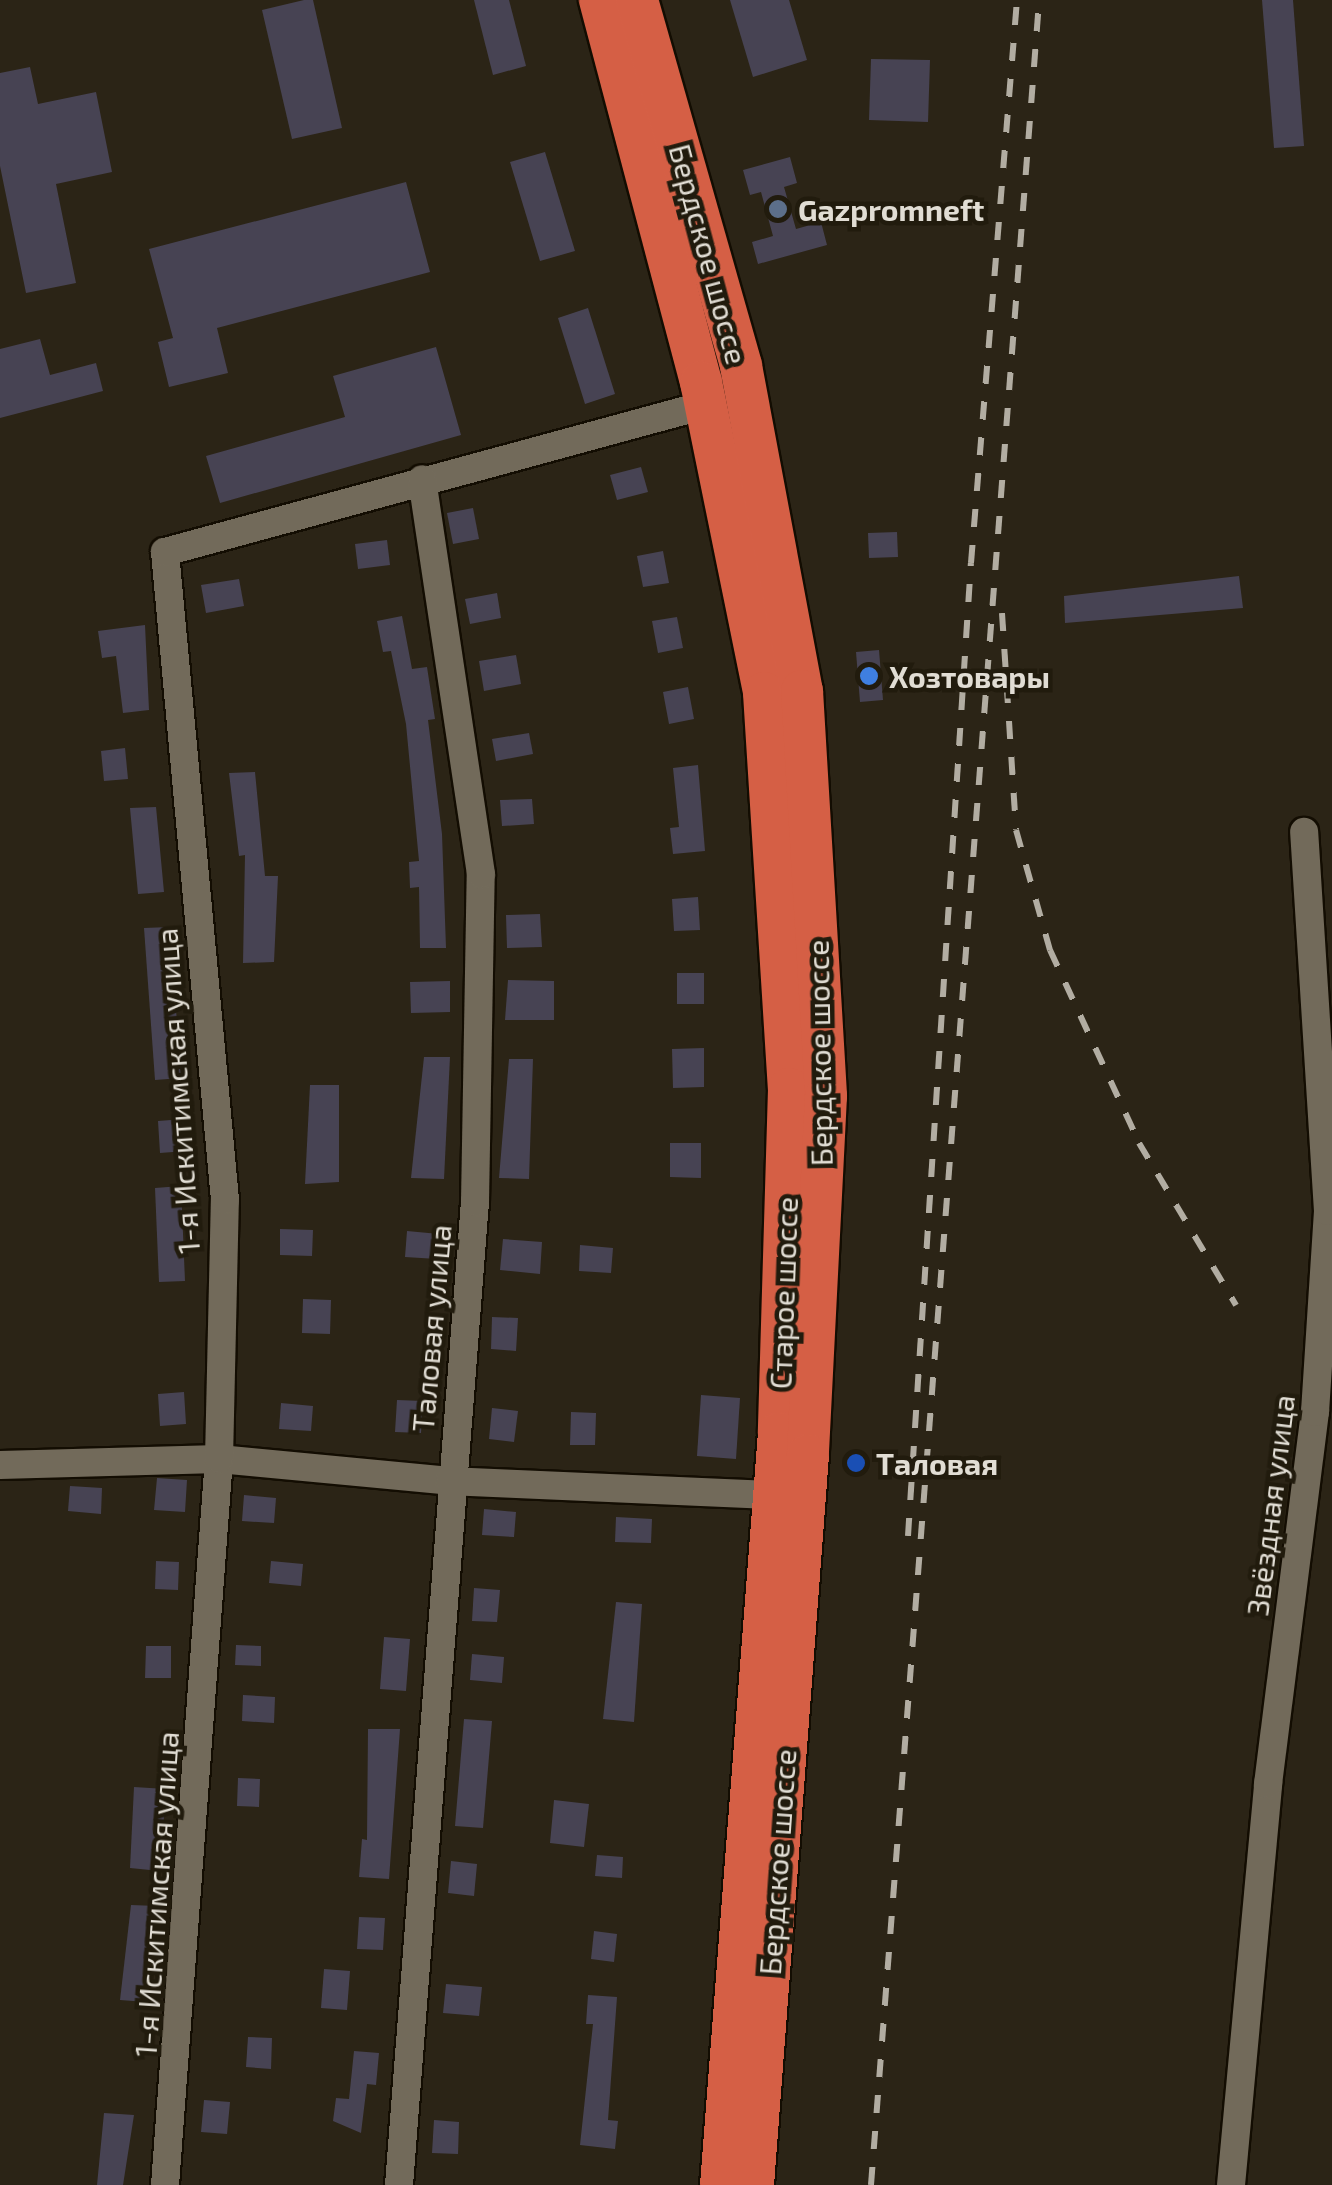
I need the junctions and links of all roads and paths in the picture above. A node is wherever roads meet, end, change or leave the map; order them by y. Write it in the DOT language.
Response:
graph roads {
  1 [pos="600,0"];
  2 [pos="637,0"];
  3 [pos="706,405"];
  4 [pos="422,479"];
  5 [pos="1304,832"];
  6 [pos="219,1459"];
  7 [pos="0,1465"];
  8 [pos="450,1481"];
  9 [pos="774,1495"];
  10 [pos="164,2185"];
  11 [pos="399,2185"];
  12 [pos="721,2185"];
  13 [pos="753,2185"];
  14 [pos="1230,2185"];
  1 -- 3 [label="highway, Бердское шоссе"];
  2 -- 13 [label="highway, Бердское шоссе"];
  3 -- 4 [label="street, 1-я Искитимская улица"];
  3 -- 9 [label="highway, Старое шоссе"];
  4 -- 6 [label="street, 1-я Искитимская улица"];
  4 -- 8 [label="street, Таловая улица"];
  5 -- 14 [label="street, Звёздная улица"];
  6 -- 7 [label="street"];
  6 -- 8 [label="street"];
  6 -- 10 [label="street, 1-я Искитимская улица"];
  8 -- 9 [label="street"];
  8 -- 11 [label="street, Таловая улица"];
  9 -- 12 [label="highway, Старое шоссе"];
}
